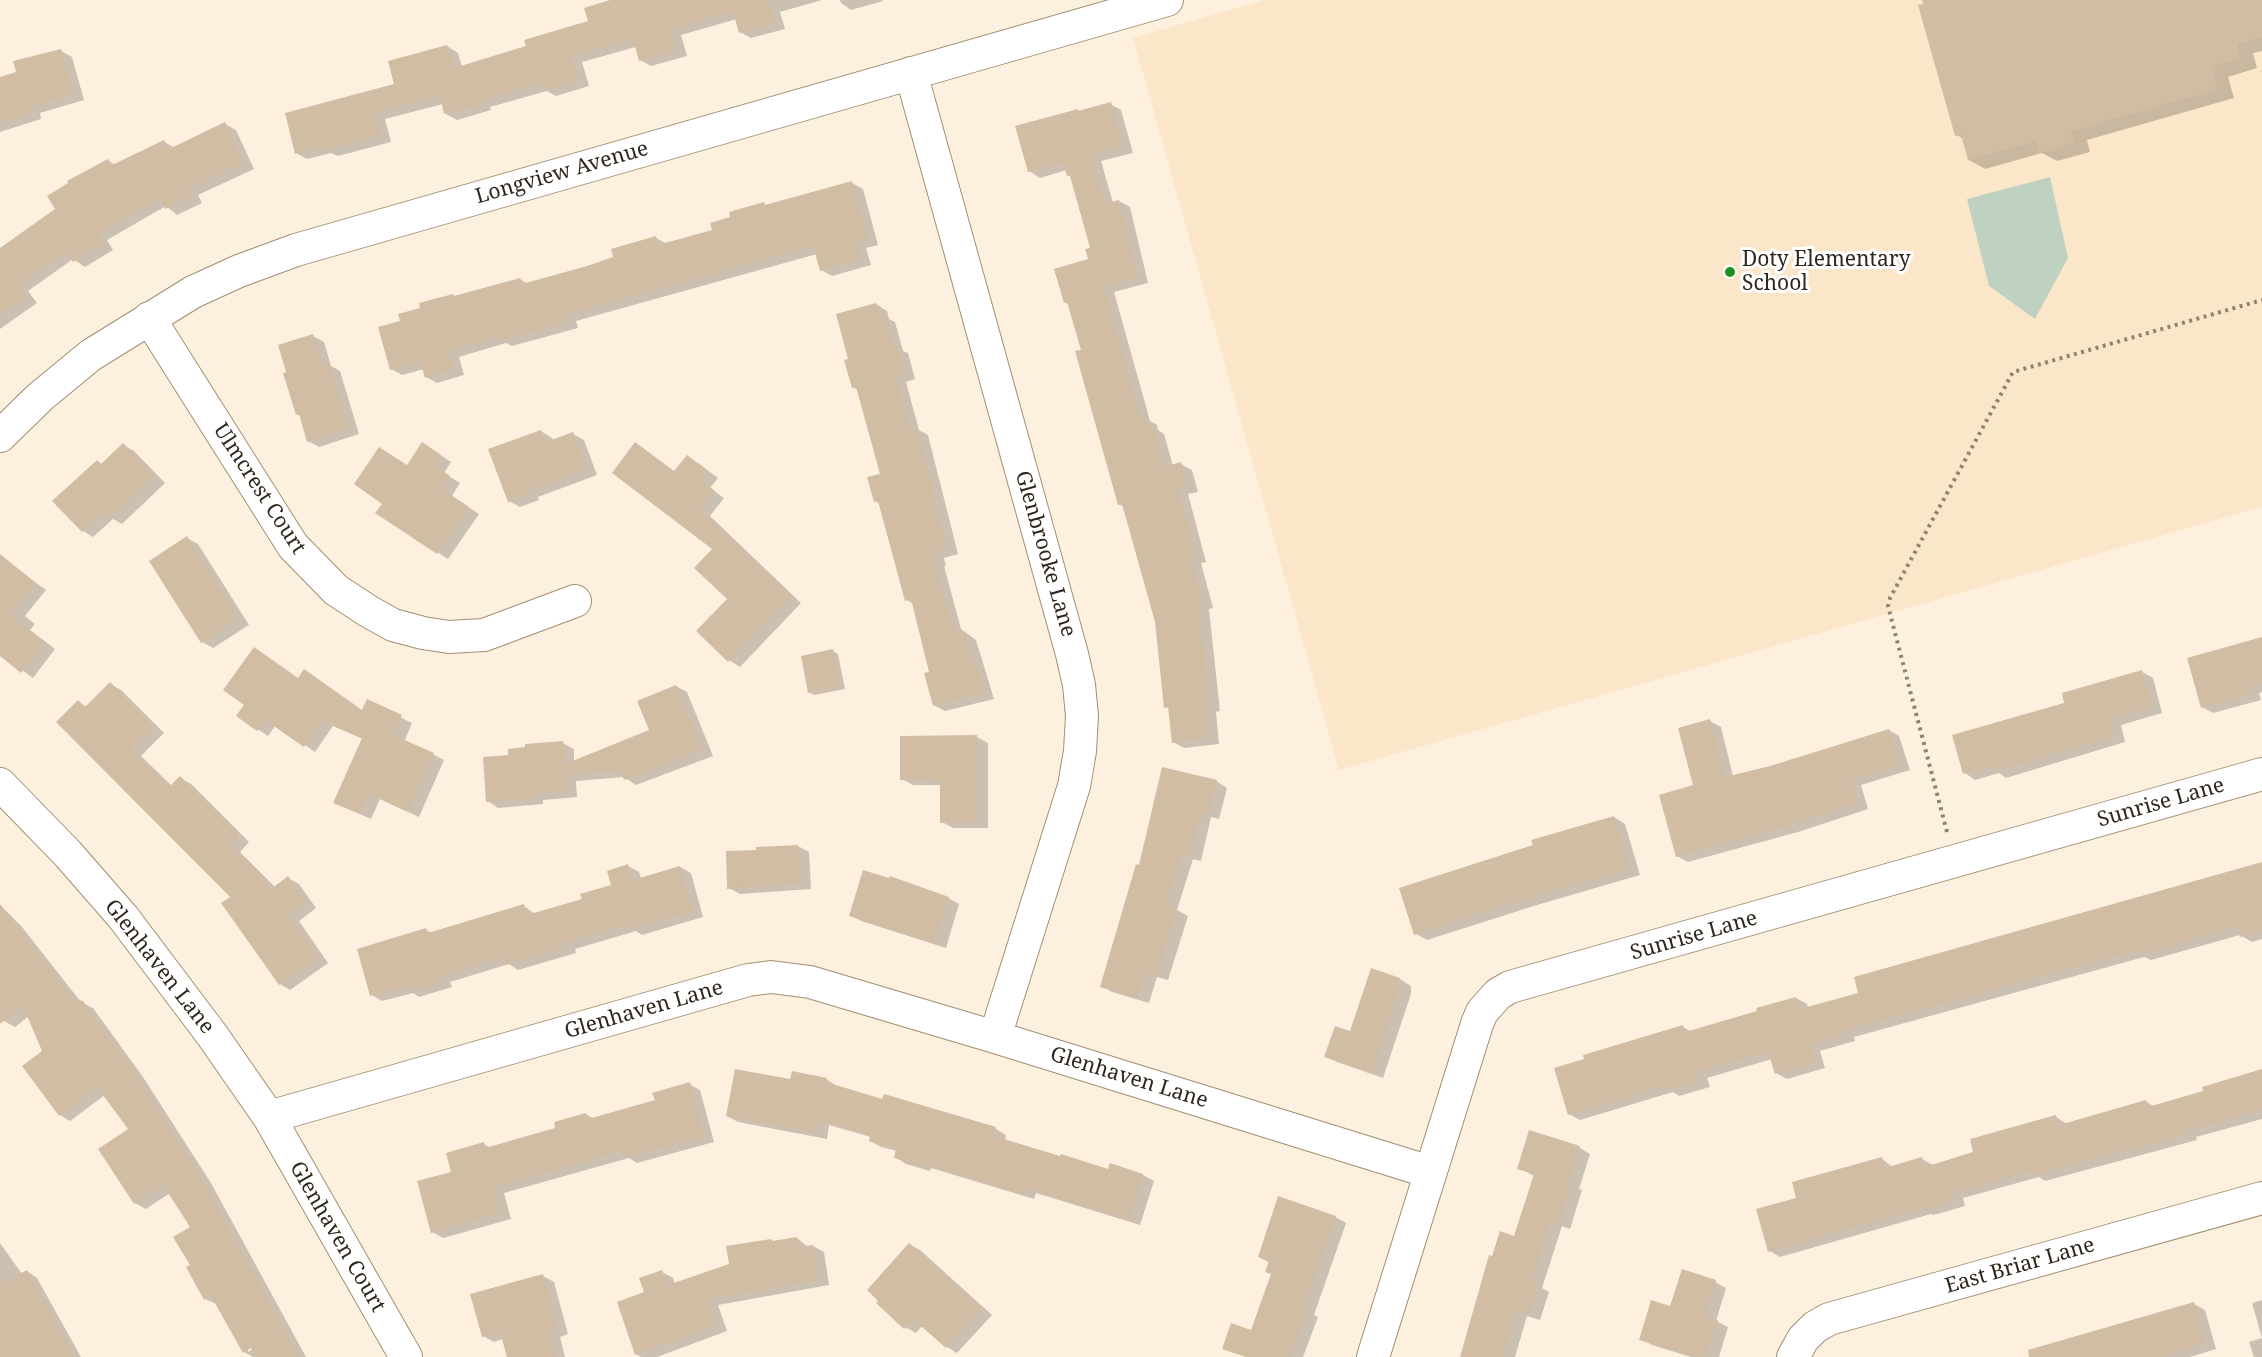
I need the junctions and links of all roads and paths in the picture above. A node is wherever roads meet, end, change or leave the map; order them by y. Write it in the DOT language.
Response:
graph roads {
  1 [pos="1167,0"];
  2 [pos="910,73"];
  3 [pos="2262,300"];
  4 [pos="149,318"];
  5 [pos="0,436"];
  6 [pos="575,602"];
  7 [pos="2262,774"];
  8 [pos="0,784"];
  9 [pos="1955,862"];
  10 [pos="995,1036"];
  11 [pos="269,1117"];
  12 [pos="1430,1172"];
  13 [pos="2262,1198"];
  14 [pos="406,1357"];
  15 [pos="1373,1357"];
  16 [pos="1793,1357"];
  1 -- 2 [label="street, Longview Avenue"];
  2 -- 4 [label="street, Longview Avenue"];
  2 -- 10 [label="street, Glenbrooke Lane"];
  3 -- 9 [label="path"];
  4 -- 5 [label="street, Longview Avenue"];
  4 -- 6 [label="street, Ulmcrest Court"];
  7 -- 9 [label="street, Sunrise Lane"];
  8 -- 11 [label="street, Glenhaven Lane"];
  9 -- 12 [label="street, Sunrise Lane"];
  10 -- 11 [label="street, Glenhaven Lane"];
  10 -- 12 [label="street, Glenhaven Lane"];
  11 -- 14 [label="street, Glenhaven Court"];
  12 -- 15 [label="street, Sunrise Lane"];
  13 -- 16 [label="street, East Briar Lane"];
}
